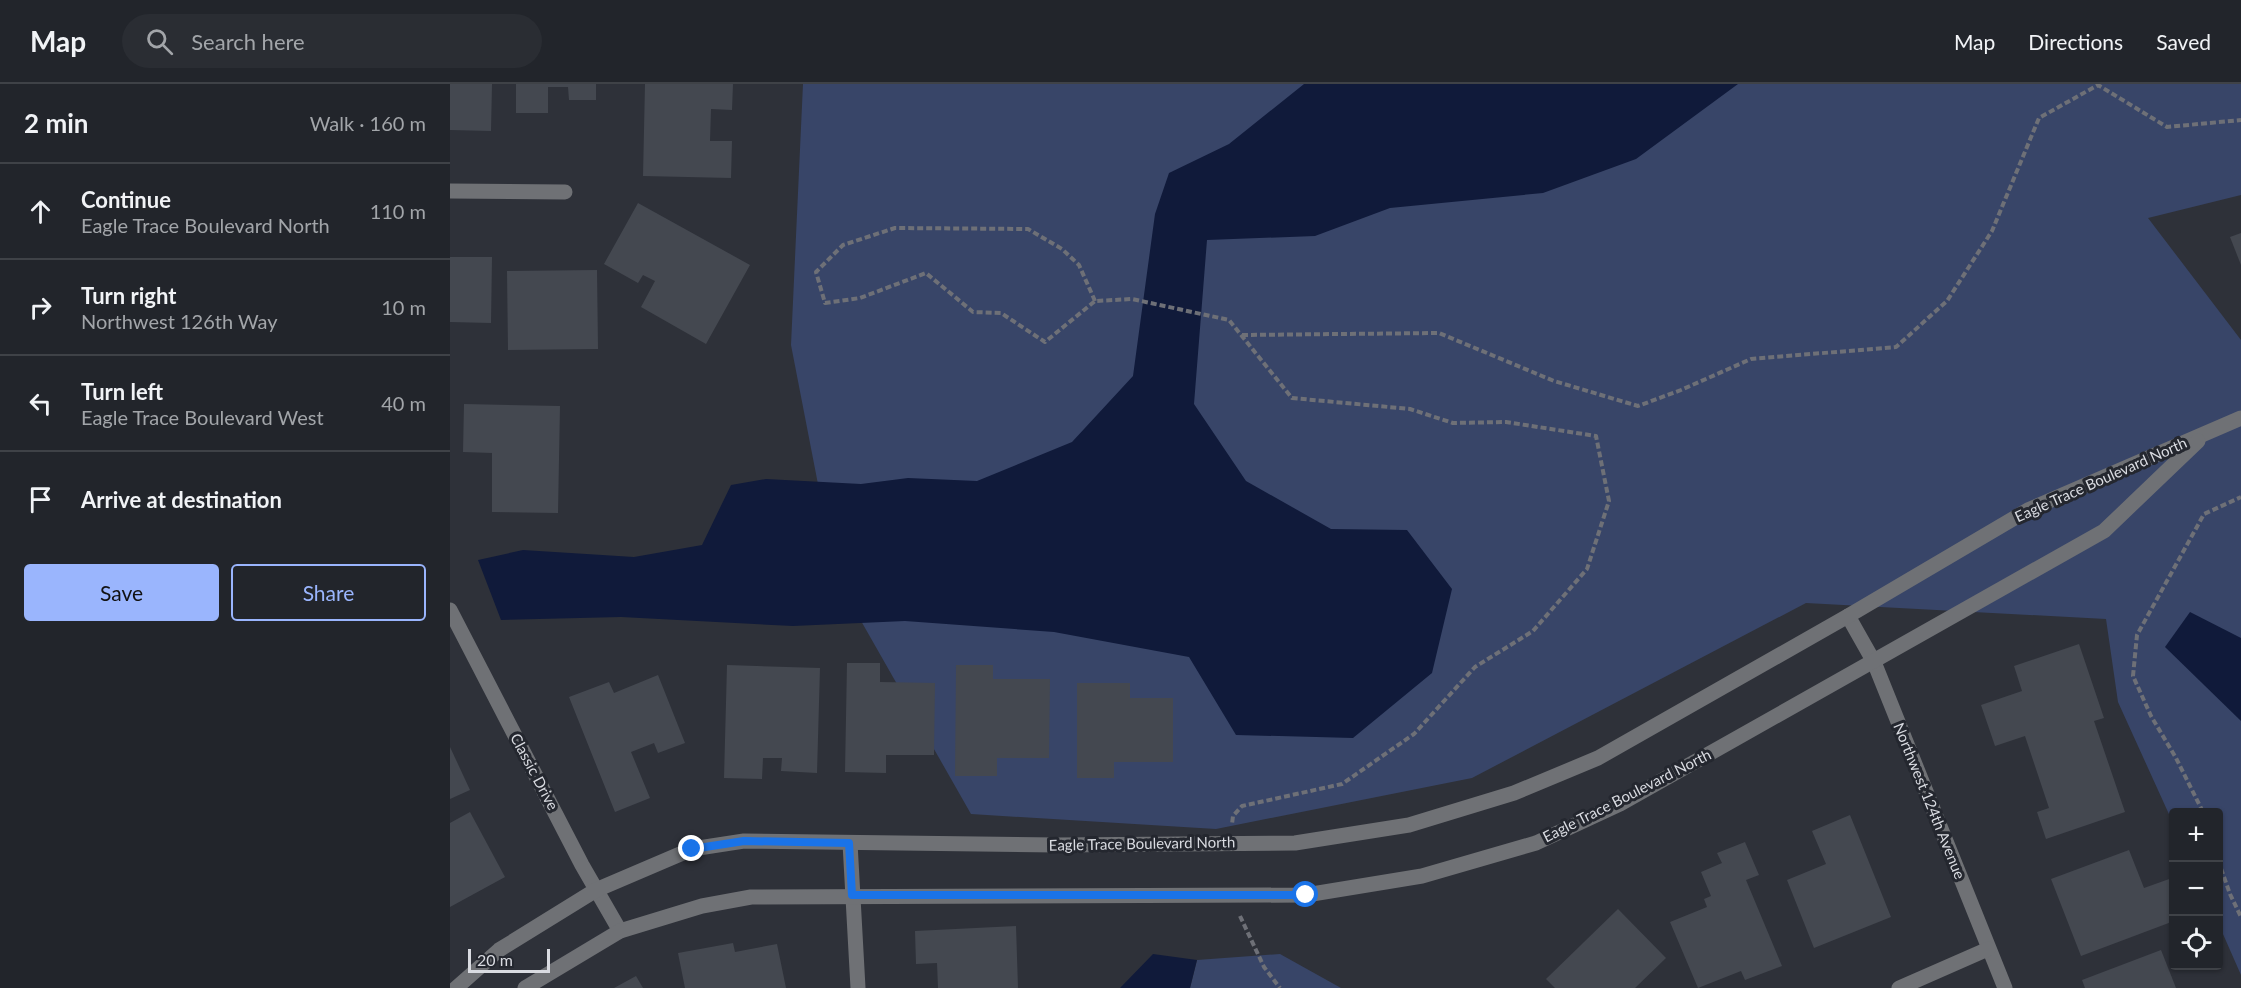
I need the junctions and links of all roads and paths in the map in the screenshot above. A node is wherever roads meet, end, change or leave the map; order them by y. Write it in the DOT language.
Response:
graph roads {
  1 [pos="2241,120"];
  2 [pos="450,191"];
  3 [pos="565,192"];
  4 [pos="1095,300"];
  5 [pos="1241,335"];
  6 [pos="2241,418"];
  7 [pos="2204,434"];
  8 [pos="2241,497"];
  9 [pos="450,610"];
  10 [pos="1848,616"];
  11 [pos="1874,662"];
  12 [pos="2201,808"];
  13 [pos="849,843"];
  14 [pos="1230,843"];
  15 [pos="2219,862"];
  16 [pos="596,890"];
  17 [pos="852,895"];
  18 [pos="1230,895"];
  19 [pos="2241,917"];
  20 [pos="620,932"];
  21 [pos="1988,949"];
  22 [pos="456,988"];
  23 [pos="525,988"];
  24 [pos="858,988"];
  25 [pos="1280,988"];
  26 [pos="1899,988"];
  27 [pos="2005,988"];
  1 -- 5 [label="path"];
  2 -- 3 [label="street"];
  4 -- 4 [label="path"];
  4 -- 5 [label="path"];
  5 -- 14 [label="path"];
  6 -- 7 [label="street, Eagle Trace Boulevard North"];
  7 -- 10 [label="street, Eagle Trace Boulevard North"];
  7 -- 11 [label="street, Eagle Trace Boulevard North"];
  8 -- 12 [label="path"];
  9 -- 16 [label="street, Classic Drive"];
  10 -- 11 [label="street, Northwest 124th Avenue"];
  10 -- 14 [label="street, Eagle Trace Boulevard North"];
  11 -- 18 [label="street, Eagle Trace Boulevard North"];
  11 -- 21 [label="street, Northwest 124th Avenue"];
  13 -- 14 [label="street, Eagle Trace Boulevard North"];
  13 -- 16 [label="street, Eagle Trace Boulevard North"];
  13 -- 17 [label="street"];
  15 -- 19 [label="path"];
  16 -- 20 [label="street, Classic Drive"];
  16 -- 22 [label="street, Eagle Trace Boulevard North"];
  17 -- 18 [label="street, Eagle Trace Boulevard North"];
  17 -- 20 [label="street, Eagle Trace Boulevard North"];
  17 -- 24 [label="street"];
  18 -- 25 [label="path"];
  20 -- 23 [label="street, Eagle Trace Boulevard North"];
  21 -- 26 [label="street"];
  21 -- 27 [label="street, Northwest 124th Avenue"];
}
